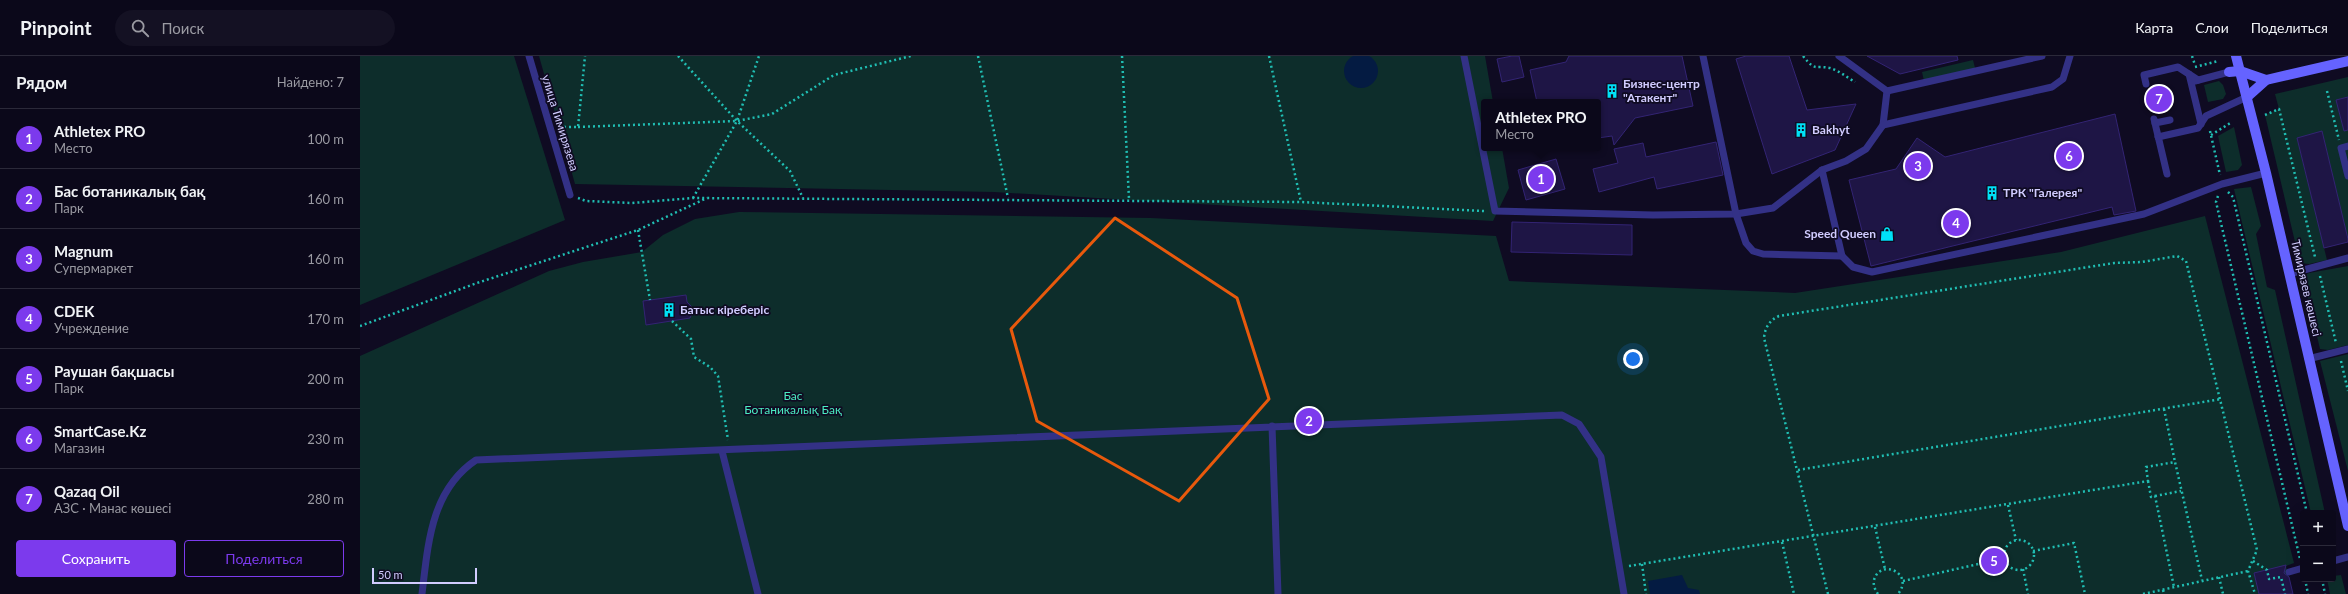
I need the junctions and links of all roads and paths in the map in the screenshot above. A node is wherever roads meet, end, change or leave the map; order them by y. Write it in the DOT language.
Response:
graph roads {
  1 [pos="529,56"];
  2 [pos="585,56"];
  3 [pos="678,56"];
  4 [pos="758,56"];
  5 [pos="911,56"];
  6 [pos="978,56"];
  7 [pos="1122,56"];
  8 [pos="1269,56"];
  9 [pos="1464,56"];
  10 [pos="1703,56"];
  11 [pos="1802,56"];
  12 [pos="1839,56"];
  13 [pos="2042,56"];
  14 [pos="2070,56"];
  15 [pos="2236,56"];
  16 [pos="2218,61"];
  17 [pos="2348,61"];
  18 [pos="2195,67"];
  19 [pos="2234,71"];
  20 [pos="2266,80"];
  21 [pos="2192,82"];
  22 [pos="2146,84"];
  23 [pos="1860,85"];
  24 [pos="1887,91"];
  25 [pos="2327,91"];
  26 [pos="2247,97"];
  27 [pos="2196,114"];
  28 [pos="2265,115"];
  29 [pos="2206,116"];
  30 [pos="2170,120"];
  31 [pos="738,121"];
  32 [pos="2232,122"];
  33 [pos="2201,124"];
  34 [pos="1882,125"];
  35 [pos="550,127"];
  36 [pos="578,127"];
  37 [pos="2158,137"];
  38 [pos="1481,141"];
  39 [pos="2345,147"];
  40 [pos="1483,151"];
  41 [pos="1822,170"];
  42 [pos="2266,173"];
  43 [pos="2167,174"];
  44 [pos="2348,176"];
  45 [pos="2222,184"];
  46 [pos="570,195"];
  47 [pos="693,198"];
  48 [pos="708,198"];
  49 [pos="803,198"];
  50 [pos="1008,198"];
  51 [pos="1129,199"];
  52 [pos="1301,202"];
  53 [pos="1495,211"];
  54 [pos="1736,214"];
  55 [pos="638,230"];
  56 [pos="1842,256"];
  57 [pos="2348,258"];
  58 [pos="2318,266"];
  59 [pos="2289,274"];
  60 [pos="650,300"];
  61 [pos="672,321"];
  62 [pos="360,326"];
  63 [pos="2348,349"];
  64 [pos="2338,351"];
  65 [pos="2308,359"];
  66 [pos="2348,391"];
  67 [pos="2221,399"];
  68 [pos="2164,409"];
  69 [pos="1272,426"];
  70 [pos="726,450"];
  71 [pos="2176,462"];
  72 [pos="1798,470"];
  73 [pos="2148,481"];
  74 [pos="2181,491"];
  75 [pos="2155,496"];
  76 [pos="2008,505"];
  77 [pos="2306,510"];
  78 [pos="2348,526"];
  79 [pos="1875,527"];
  80 [pos="1813,537"];
  81 [pos="2016,540"];
  82 [pos="1782,542"];
  83 [pos="2033,551"];
  84 [pos="2348,557"];
  85 [pos="2005,558"];
  86 [pos="2300,559"];
  87 [pos="2336,560"];
  88 [pos="2253,561"];
  89 [pos="1642,564"];
  90 [pos="1620,567"];
  91 [pos="1886,569"];
  92 [pos="2023,569"];
  93 [pos="2300,569"];
  94 [pos="2248,571"];
  95 [pos="2289,572"];
  96 [pos="2220,577"];
  97 [pos="2202,580"];
  98 [pos="1903,581"];
  99 [pos="2306,582"];
  100 [pos="2323,582"];
  101 [pos="2174,587"];
  102 [pos="2163,590"];
  103 [pos="422,594"];
  104 [pos="758,594"];
  105 [pos="1278,594"];
  106 [pos="1624,594"];
  107 [pos="1646,594"];
  108 [pos="1794,594"];
  109 [pos="1828,594"];
  110 [pos="1878,594"];
  111 [pos="1898,594"];
  112 [pos="2028,594"];
  113 [pos="2085,594"];
  114 [pos="2143,594"];
  115 [pos="2164,594"];
  116 [pos="2223,594"];
  117 [pos="2254,594"];
  118 [pos="2285,594"];
  119 [pos="2308,594"];
  120 [pos="2325,594"];
  1 -- 35 [label="lane, улица Тимирязева"];
  2 -- 36 [label="path"];
  3 -- 31 [label="path"];
  4 -- 31 [label="path"];
  5 -- 31 [label="path"];
  6 -- 50 [label="path"];
  7 -- 51 [label="path"];
  8 -- 52 [label="path"];
  9 -- 38 [label="lane"];
  10 -- 54 [label="lane"];
  11 -- 23 [label="path"];
  12 -- 24 [label="lane"];
  13 -- 24 [label="lane"];
  14 -- 34 [label="lane"];
  15 -- 19 [label="street, Тимирязев көшесі"];
  16 -- 18 [label="path"];
  17 -- 20 [label="street"];
  19 -- 20 [label="street"];
  19 -- 21 [label="lane"];
  19 -- 26 [label="street, Тимирязев көшесі"];
  20 -- 26 [label="street"];
  21 -- 22 [label="lane"];
  21 -- 27 [label="lane"];
  24 -- 34 [label="lane"];
  25 -- 39 [label="path"];
  26 -- 29 [label="lane"];
  26 -- 42 [label="street, Тимирязев көшесі"];
  27 -- 29 [label="lane"];
  27 -- 33 [label="lane"];
  28 -- 58 [label="path"];
  29 -- 33 [label="lane"];
  30 -- 37 [label="lane"];
  31 -- 36 [label="path"];
  31 -- 47 [label="path"];
  31 -- 49 [label="path"];
  32 -- 45 [label="path"];
  33 -- 37 [label="lane"];
  34 -- 41 [label="lane"];
  35 -- 36 [label="path"];
  35 -- 46 [label="lane, улица Тимирязева"];
  37 -- 43 [label="lane"];
  39 -- 44 [label="lane"];
  40 -- 53 [label="lane"];
  41 -- 54 [label="lane"];
  41 -- 56 [label="lane"];
  42 -- 45 [label="lane"];
  42 -- 59 [label="street, Тимирязев көшесі"];
  45 -- 56 [label="lane"];
  45 -- 77 [label="path"];
  45 -- 86 [label="path"];
  46 -- 47 [label="path"];
  47 -- 48 [label="path"];
  48 -- 49 [label="path"];
  48 -- 55 [label="path"];
  49 -- 50 [label="path"];
  50 -- 51 [label="path"];
  51 -- 52 [label="path"];
  52 -- 53 [label="path"];
  53 -- 54 [label="lane"];
  54 -- 56 [label="lane"];
  55 -- 60 [label="path"];
  55 -- 62 [label="path"];
  57 -- 58 [label="lane"];
  58 -- 59 [label="lane"];
  58 -- 64 [label="path"];
  59 -- 65 [label="street, Тимирязев көшесі"];
  61 -- 70 [label="path"];
  63 -- 64 [label="lane"];
  64 -- 65 [label="lane"];
  64 -- 66 [label="path"];
  65 -- 78 [label="street, Тимирязев көшесі"];
  67 -- 68 [label="path"];
  67 -- 72 [label="path"];
  67 -- 88 [label="path"];
  68 -- 71 [label="path"];
  68 -- 72 [label="path"];
  69 -- 70 [label="lane"];
  69 -- 90 [label="lane"];
  69 -- 105 [label="lane"];
  70 -- 103 [label="lane"];
  70 -- 104 [label="lane"];
  71 -- 73 [label="path"];
  71 -- 74 [label="path"];
  72 -- 80 [label="path"];
  73 -- 75 [label="path"];
  73 -- 76 [label="path"];
  74 -- 75 [label="path"];
  74 -- 97 [label="path"];
  75 -- 101 [label="path"];
  76 -- 79 [label="path"];
  76 -- 81 [label="path"];
  79 -- 80 [label="path"];
  79 -- 91 [label="path"];
  80 -- 82 [label="path"];
  80 -- 109 [label="path"];
  81 -- 83 [label="path"];
  81 -- 85 [label="path"];
  82 -- 89 [label="path"];
  82 -- 108 [label="path"];
  83 -- 92 [label="path"];
  83 -- 113 [label="path"];
  84 -- 87 [label="lane"];
  85 -- 92 [label="path"];
  85 -- 98 [label="path"];
  88 -- 94 [label="path"];
  88 -- 118 [label="path"];
  89 -- 90 [label="path"];
  89 -- 107 [label="path"];
  90 -- 106 [label="lane"];
  91 -- 98 [label="path"];
  91 -- 110 [label="path"];
  92 -- 112 [label="path"];
  93 -- 95 [label="lane"];
  94 -- 96 [label="path"];
  94 -- 117 [label="path"];
  96 -- 97 [label="path"];
  96 -- 116 [label="path"];
  97 -- 101 [label="path"];
  98 -- 111 [label="path"];
  99 -- 119 [label="path"];
  100 -- 120 [label="path"];
  101 -- 102 [label="path"];
  102 -- 114 [label="path"];
  102 -- 115 [label="path"];
}
